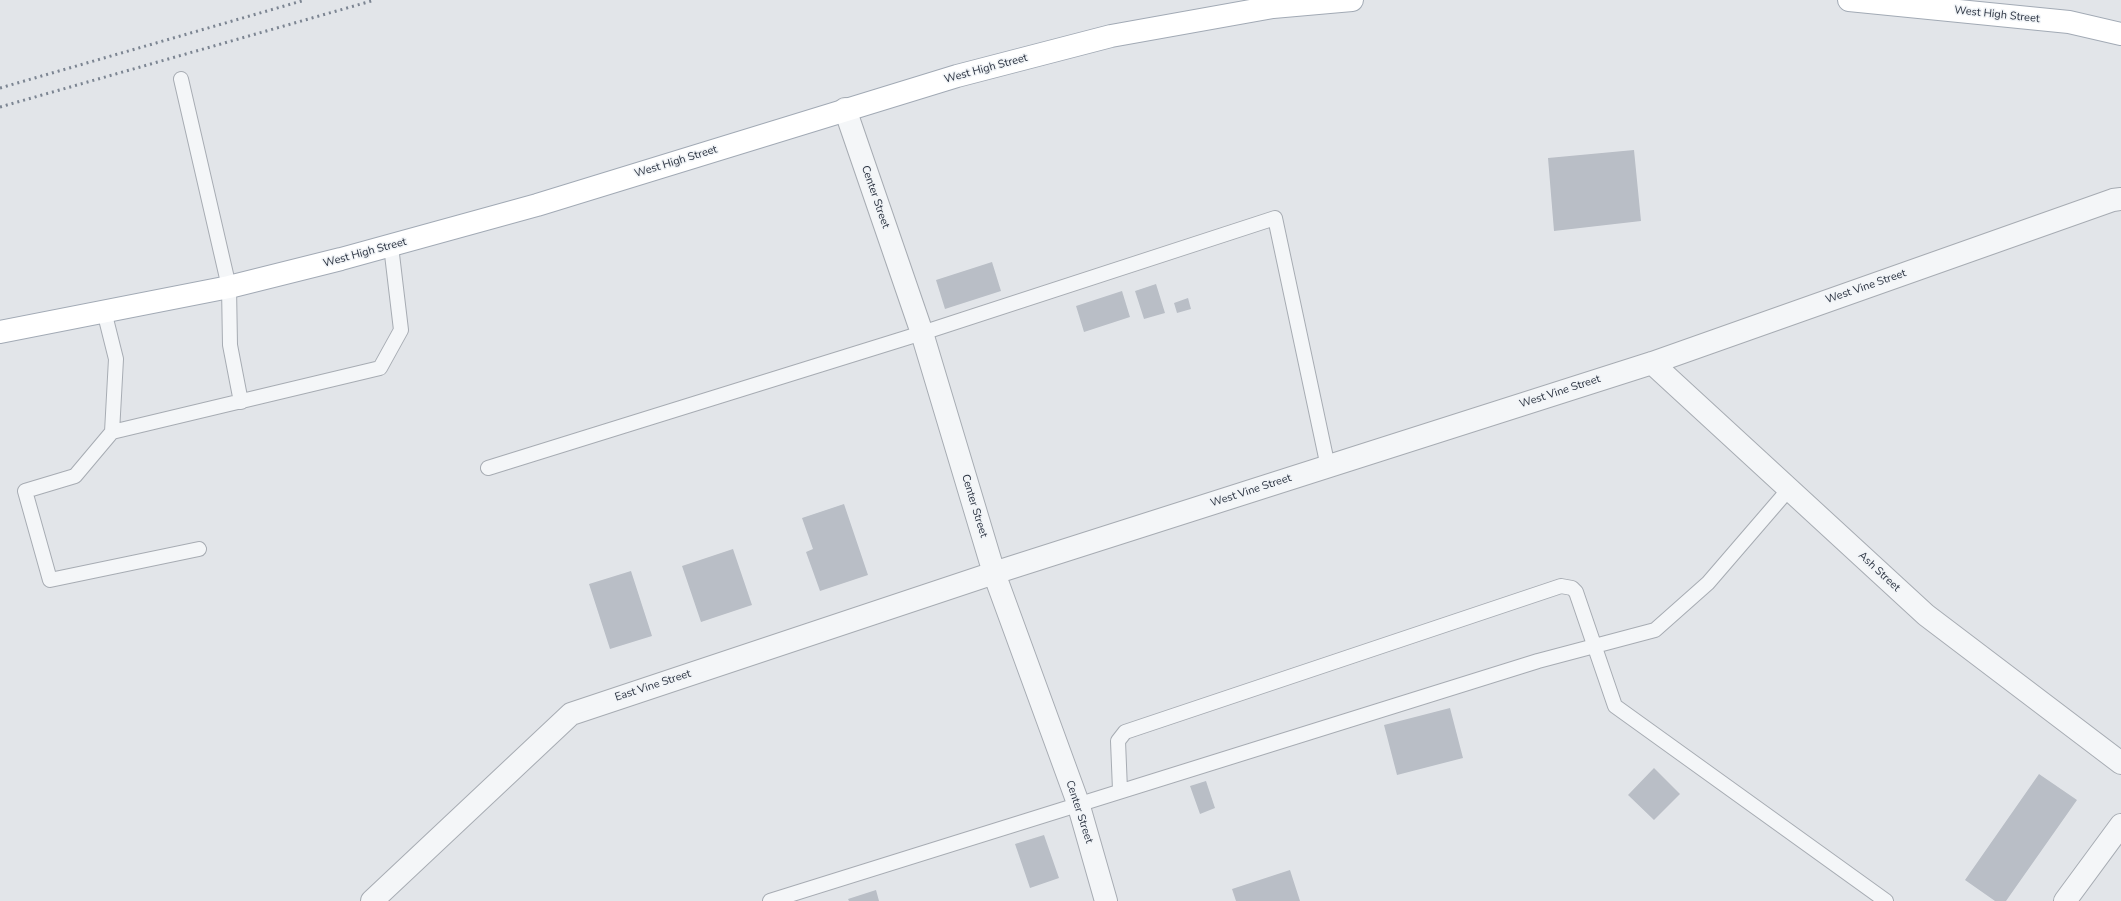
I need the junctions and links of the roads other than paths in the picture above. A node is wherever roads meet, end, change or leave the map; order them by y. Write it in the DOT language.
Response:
graph roads {
  1 [pos="1352,0"];
  2 [pos="1849,0"];
  3 [pos="2121,34"];
  4 [pos="181,79"];
  5 [pos="845,109"];
  6 [pos="2121,199"];
  7 [pos="391,246"];
  8 [pos="228,287"];
  9 [pos="104,311"];
  10 [pos="0,332"];
  11 [pos="922,333"];
  12 [pos="1652,363"];
  13 [pos="241,402"];
  14 [pos="112,432"];
  15 [pos="1328,466"];
  16 [pos="488,468"];
  17 [pos="1789,489"];
  18 [pos="200,550"];
  19 [pos="994,573"];
  20 [pos="1594,646"];
  21 [pos="2121,763"];
  22 [pos="1120,790"];
  23 [pos="1078,803"];
  24 [pos="2121,825"];
  25 [pos="372,901"];
  26 [pos="770,901"];
  27 [pos="1106,901"];
  28 [pos="1886,901"];
  29 [pos="2065,901"];
  1 -- 5 [label="main road, West High Street"];
  2 -- 3 [label="main road, West High Street"];
  4 -- 8 [label="lane"];
  5 -- 7 [label="main road, West High Street"];
  5 -- 11 [label="street, Center Street"];
  6 -- 12 [label="street, West Vine Street"];
  7 -- 8 [label="main road, West High Street"];
  7 -- 13 [label="lane"];
  8 -- 9 [label="main road, West High Street"];
  8 -- 13 [label="lane"];
  9 -- 10 [label="main road, West High Street"];
  9 -- 14 [label="lane"];
  11 -- 15 [label="lane"];
  11 -- 16 [label="lane"];
  11 -- 19 [label="street, Center Street"];
  12 -- 15 [label="street, West Vine Street"];
  12 -- 17 [label="street, Ash Street"];
  13 -- 14 [label="lane"];
  14 -- 18 [label="lane"];
  15 -- 19 [label="street, West Vine Street"];
  17 -- 20 [label="lane"];
  17 -- 21 [label="street, Ash Street"];
  19 -- 23 [label="street, Center Street"];
  19 -- 25 [label="street, East Vine Street"];
  20 -- 22 [label="lane"];
  20 -- 22 [label="lane"];
  20 -- 28 [label="lane"];
  22 -- 23 [label="lane"];
  23 -- 26 [label="lane"];
  23 -- 27 [label="street, Center Street"];
  24 -- 29 [label="street"];
}
